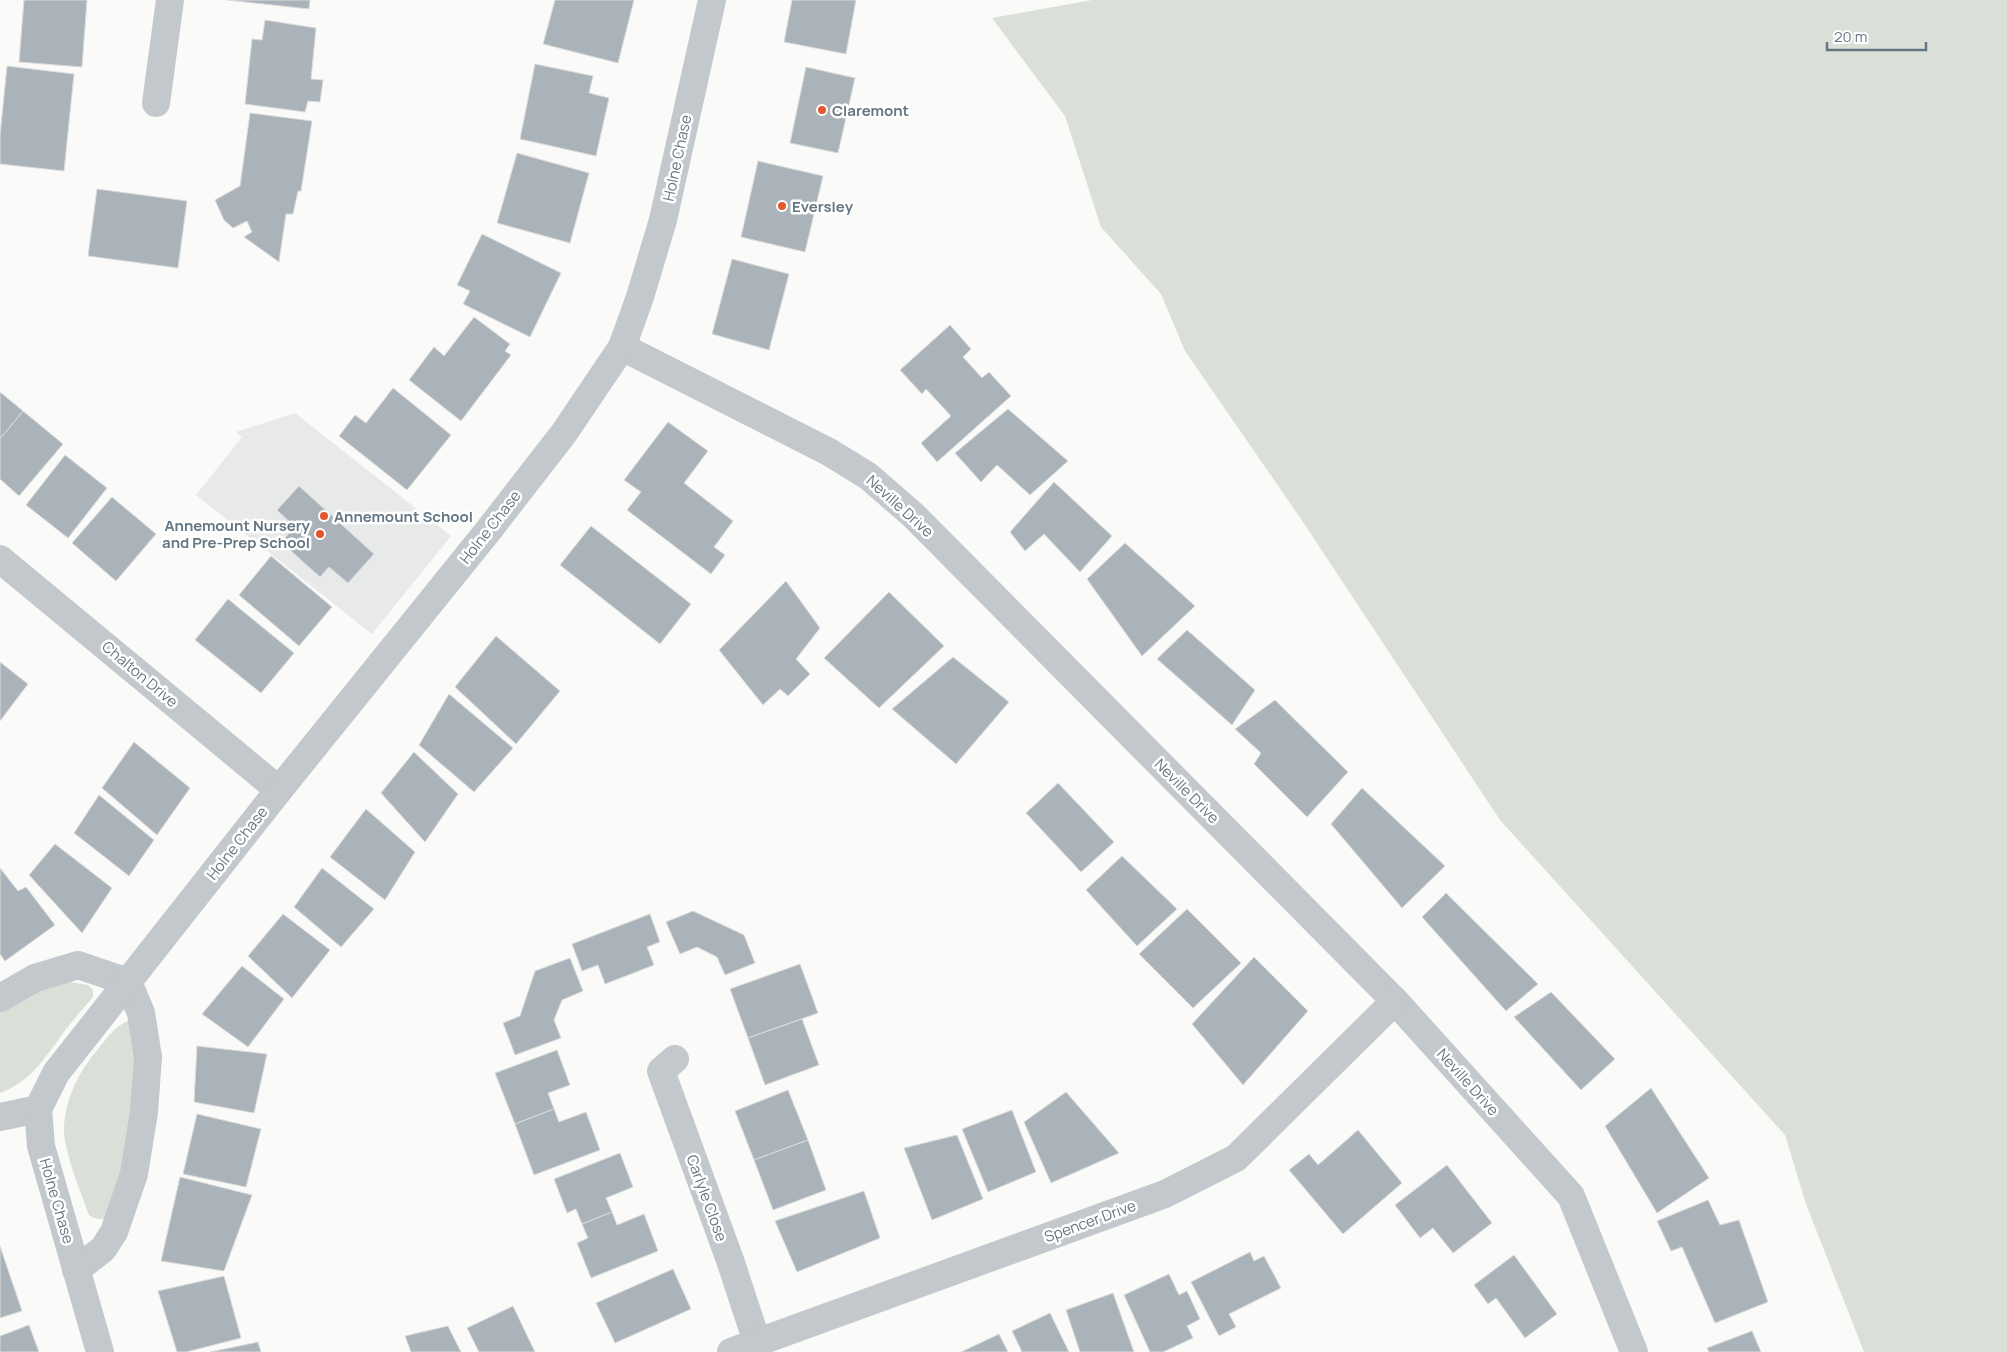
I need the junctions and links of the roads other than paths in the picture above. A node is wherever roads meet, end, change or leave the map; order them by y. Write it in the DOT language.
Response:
graph roads {
  1 [pos="170,0"];
  2 [pos="712,0"];
  3 [pos="156,103"];
  4 [pos="622,347"];
  5 [pos="0,559"];
  6 [pos="280,790"];
  7 [pos="128,982"];
  8 [pos="0,998"];
  9 [pos="1395,1001"];
  10 [pos="675,1059"];
  11 [pos="38,1109"];
  12 [pos="0,1116"];
  13 [pos="76,1270"];
  14 [pos="757,1342"];
  15 [pos="100,1352"];
  16 [pos="731,1352"];
  17 [pos="1634,1352"];
  1 -- 3 [label="street"];
  2 -- 4 [label="street, Holne Chase"];
  4 -- 6 [label="street, Holne Chase"];
  4 -- 9 [label="street, Neville Drive"];
  5 -- 6 [label="street, Chalton Drive"];
  6 -- 7 [label="street, Holne Chase"];
  7 -- 8 [label="street"];
  7 -- 11 [label="street, Holne Chase"];
  7 -- 13 [label="street, Holne Chase"];
  9 -- 14 [label="street, Spencer Drive"];
  9 -- 17 [label="street, Neville Drive"];
  10 -- 14 [label="street, Carlyle Close"];
  11 -- 12 [label="street"];
  11 -- 13 [label="street, Holne Chase"];
  13 -- 15 [label="street, Holne Chase"];
  14 -- 16 [label="street, Spencer Drive"];
}
